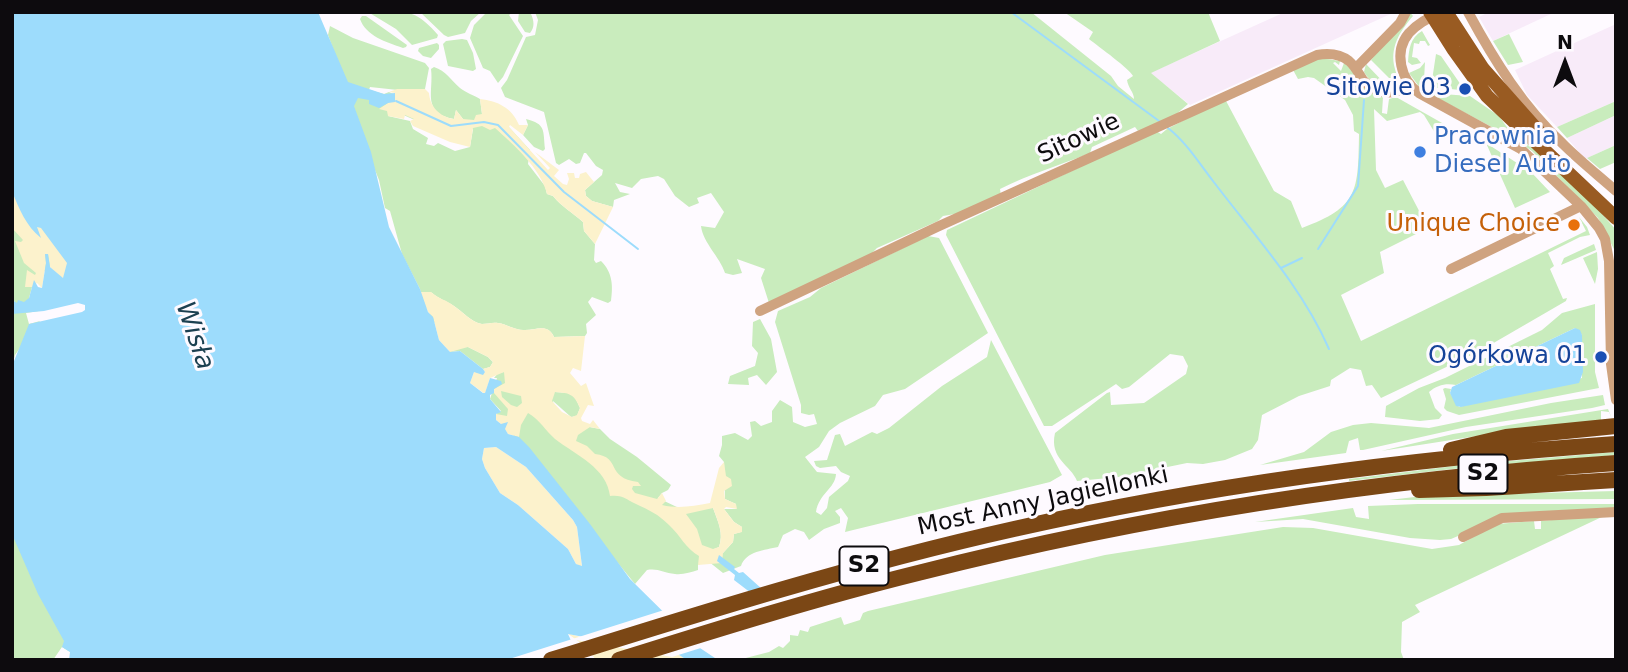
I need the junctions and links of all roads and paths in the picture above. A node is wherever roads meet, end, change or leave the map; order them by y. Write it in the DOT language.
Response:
graph roads {
  1 [pos="1406,12"];
  2 [pos="1468,12"];
  3 [pos="1437,13"];
  4 [pos="1356,68"];
  5 [pos="1409,85"];
  6 [pos="1616,191"];
  7 [pos="1616,204"];
  8 [pos="1581,206"];
  9 [pos="1616,218"];
  10 [pos="1451,269"];
  11 [pos="761,311"];
  12 [pos="1616,400"];
  13 [pos="1615,426"];
  14 [pos="1616,444"];
  15 [pos="1412,462"];
  16 [pos="1616,463"];
  17 [pos="1616,480"];
  18 [pos="1350,490"];
  19 [pos="1616,512"];
  20 [pos="1463,537"];
  21 [pos="551,660"];
  22 [pos="619,660"];
  1 -- 4 [label="street"];
  2 -- 6 [label="street"];
  3 -- 5 [label="street"];
  3 -- 7 [label="main road"];
  3 -- 9 [label="main road"];
  4 -- 5 [label="street, Sitowie"];
  4 -- 11 [label="street, Sitowie"];
  5 -- 8 [label="street"];
  8 -- 10 [label="street"];
  8 -- 12 [label="street"];
  13 -- 15 [label="highway"];
  14 -- 15 [label="highway, S2"];
  15 -- 21 [label="highway, Most Anny Jagiellonki / S2"];
  16 -- 18 [label="highway, S2"];
  17 -- 18 [label="highway"];
  18 -- 22 [label="highway, Most Anny Jagiellonki / S2"];
  19 -- 20 [label="street"];
}
